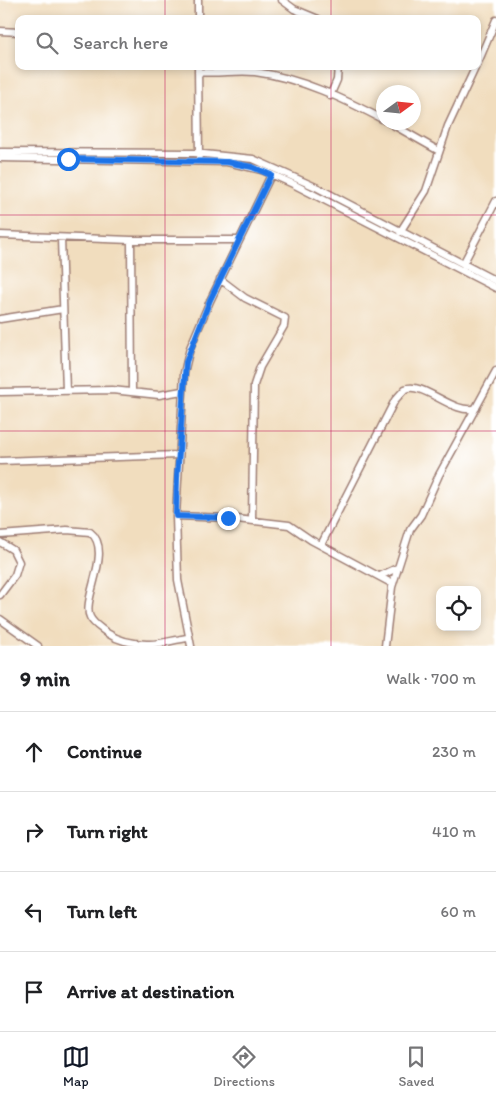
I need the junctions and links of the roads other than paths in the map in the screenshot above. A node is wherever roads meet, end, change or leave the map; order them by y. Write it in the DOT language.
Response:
graph roads {
  1 [pos="198,0"];
  2 [pos="282,0"];
  3 [pos="198,15"];
  4 [pos="308,15"];
  5 [pos="496,20"];
  6 [pos="0,31"];
  7 [pos="15,32"];
  8 [pos="481,56"];
  9 [pos="198,70"];
  10 [pos="202,70"];
  11 [pos="338,70"];
  12 [pos="475,70"];
  13 [pos="330,96"];
  14 [pos="376,116"];
  15 [pos="402,130"];
  16 [pos="439,151"];
  17 [pos="0,152"];
  18 [pos="199,157"];
  19 [pos="0,158"];
  20 [pos="271,175"];
  21 [pos="496,201"];
  22 [pos="400,232"];
  23 [pos="0,236"];
  24 [pos="61,238"];
  25 [pos="131,240"];
  26 [pos="238,240"];
  27 [pos="463,264"];
  28 [pos="220,279"];
  29 [pos="496,281"];
  30 [pos="496,288"];
  31 [pos="63,309"];
  32 [pos="0,318"];
  33 [pos="496,371"];
  34 [pos="66,391"];
  35 [pos="132,391"];
  36 [pos="0,392"];
  37 [pos="182,392"];
  38 [pos="476,408"];
  39 [pos="178,454"];
  40 [pos="0,462"];
  41 [pos="176,516"];
  42 [pos="252,520"];
  43 [pos="0,535"];
  44 [pos="0,542"];
  45 [pos="321,545"];
  46 [pos="397,568"];
  47 [pos="380,576"];
  48 [pos="393,584"];
  49 [pos="0,595"];
  50 [pos="0,619"];
  51 [pos="189,638"];
  52 [pos="38,646"];
  53 [pos="191,646"];
  54 [pos="385,646"];
  1 -- 3 [label="street"];
  2 -- 4 [label="street"];
  5 -- 8 [label="street"];
  6 -- 7 [label="street"];
  9 -- 18 [label="street"];
  10 -- 13 [label="street"];
  11 -- 13 [label="street"];
  12 -- 16 [label="street"];
  13 -- 14 [label="street"];
  15 -- 16 [label="street"];
  16 -- 22 [label="street"];
  17 -- 18 [label="street"];
  18 -- 19 [label="street"];
  18 -- 20 [label="street"];
  18 -- 22 [label="street"];
  20 -- 26 [label="street"];
  20 -- 30 [label="street"];
  21 -- 27 [label="street"];
  22 -- 27 [label="street"];
  23 -- 24 [label="street"];
  24 -- 25 [label="street"];
  24 -- 31 [label="street"];
  25 -- 26 [label="street"];
  25 -- 35 [label="street"];
  26 -- 28 [label="street"];
  27 -- 29 [label="street"];
  28 -- 37 [label="street"];
  28 -- 42 [label="street"];
  31 -- 32 [label="street"];
  31 -- 34 [label="street"];
  33 -- 38 [label="street"];
  34 -- 35 [label="street"];
  34 -- 36 [label="street"];
  35 -- 37 [label="street"];
  37 -- 39 [label="street"];
  38 -- 45 [label="street"];
  38 -- 46 [label="street"];
  39 -- 40 [label="street"];
  39 -- 41 [label="street"];
  41 -- 42 [label="street"];
  41 -- 51 [label="street"];
  42 -- 45 [label="street"];
  43 -- 51 [label="street"];
  44 -- 49 [label="street"];
  45 -- 47 [label="street"];
  46 -- 47 [label="street"];
  46 -- 48 [label="street"];
  47 -- 48 [label="street"];
  48 -- 54 [label="street"];
  50 -- 52 [label="street"];
  51 -- 53 [label="street"];
}
